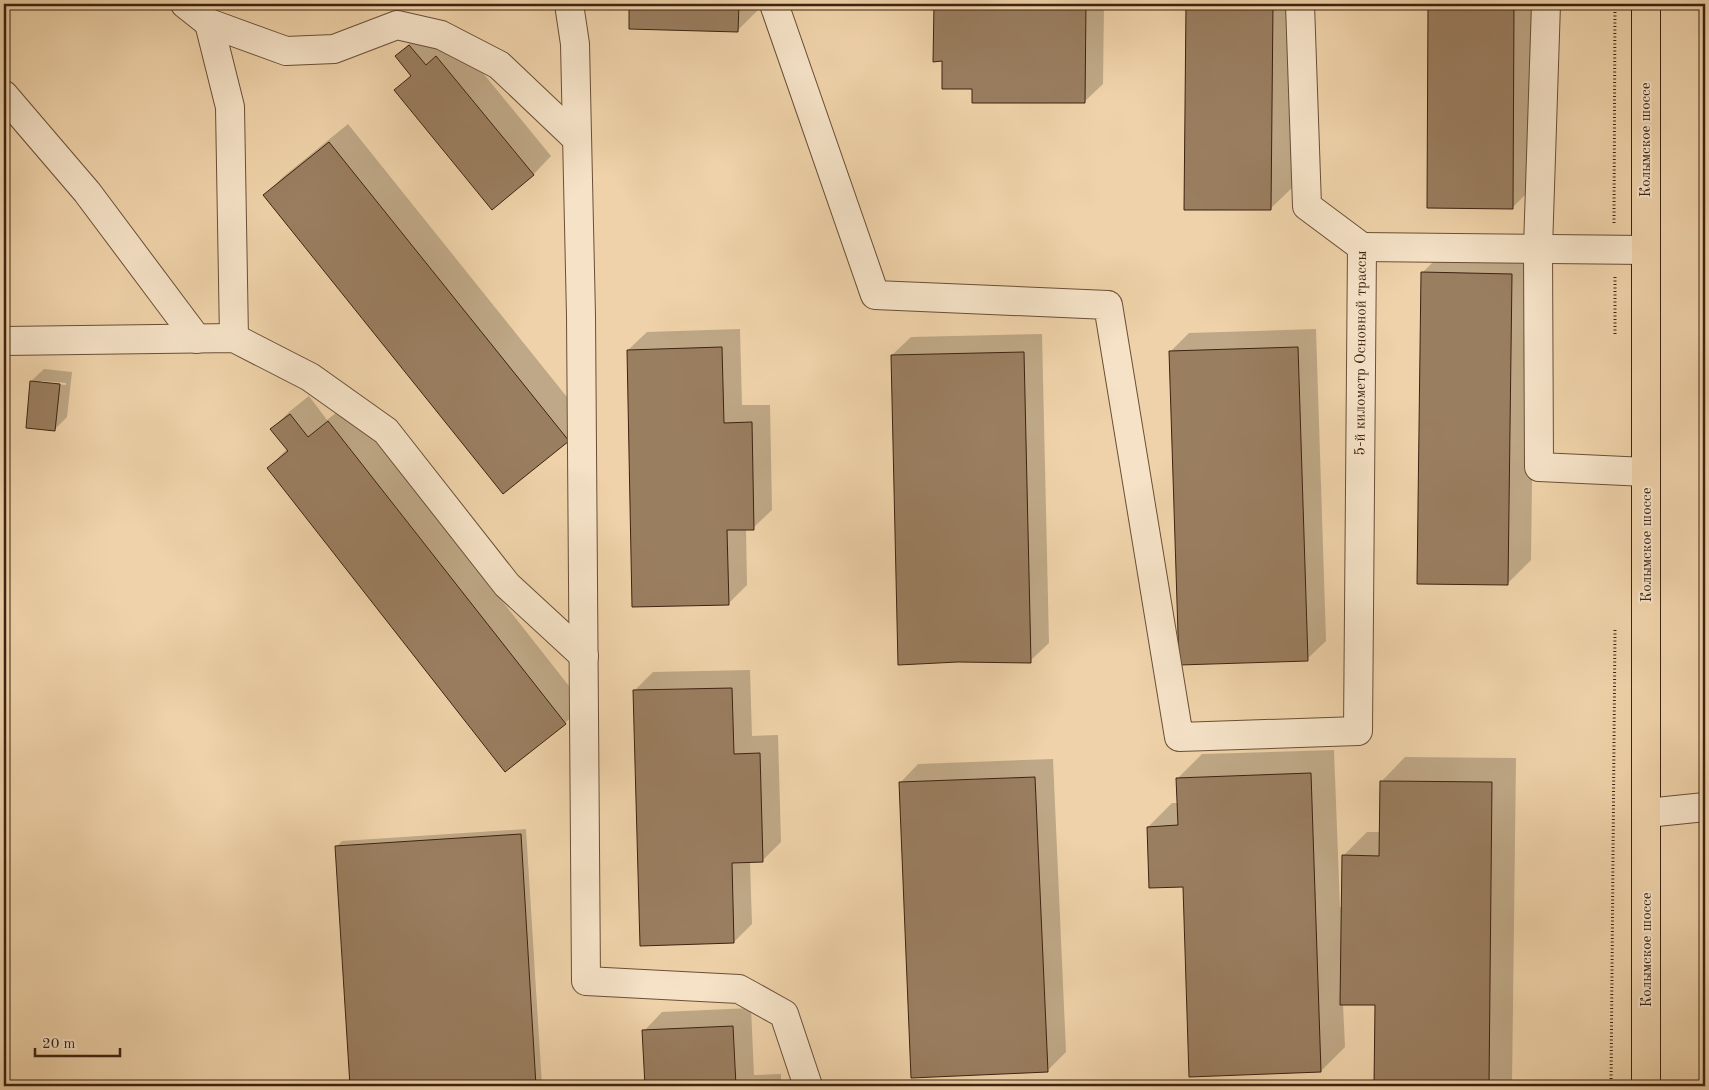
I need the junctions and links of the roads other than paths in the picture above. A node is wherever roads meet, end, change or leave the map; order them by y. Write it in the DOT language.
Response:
graph roads {
  1 [pos="185,4"];
  2 [pos="569,4"];
  3 [pos="774,4"];
  4 [pos="1300,4"];
  5 [pos="1546,4"];
  6 [pos="1646,4"];
  7 [pos="209,23"];
  8 [pos="4,95"];
  9 [pos="578,139"];
  10 [pos="1362,247"];
  11 [pos="1538,248"];
  12 [pos="1646,250"];
  13 [pos="234,338"];
  14 [pos="197,339"];
  15 [pos="4,341"];
  16 [pos="1646,472"];
  17 [pos="584,656"];
  18 [pos="1705,807"];
  19 [pos="1647,813"];
  20 [pos="808,1086"];
  21 [pos="1646,1086"];
  1 -- 7 [label="street"];
  2 -- 9 [label="street"];
  3 -- 10 [label="street, 5-й километр Основной трассы"];
  4 -- 10 [label="street, 5-й километр Основной трассы"];
  5 -- 11 [label="street"];
  6 -- 12 [label="highway, Колымское шоссе"];
  7 -- 9 [label="street"];
  7 -- 13 [label="street"];
  8 -- 14 [label="street"];
  9 -- 17 [label="street"];
  10 -- 11 [label="street"];
  11 -- 12 [label="street"];
  11 -- 16 [label="street"];
  12 -- 16 [label="highway, Колымское шоссе"];
  13 -- 14 [label="street"];
  13 -- 17 [label="street"];
  14 -- 15 [label="street"];
  16 -- 19 [label="highway, Колымское шоссе"];
  17 -- 20 [label="street"];
  18 -- 19 [label="street"];
  19 -- 21 [label="highway, Колымское шоссе"];
}
